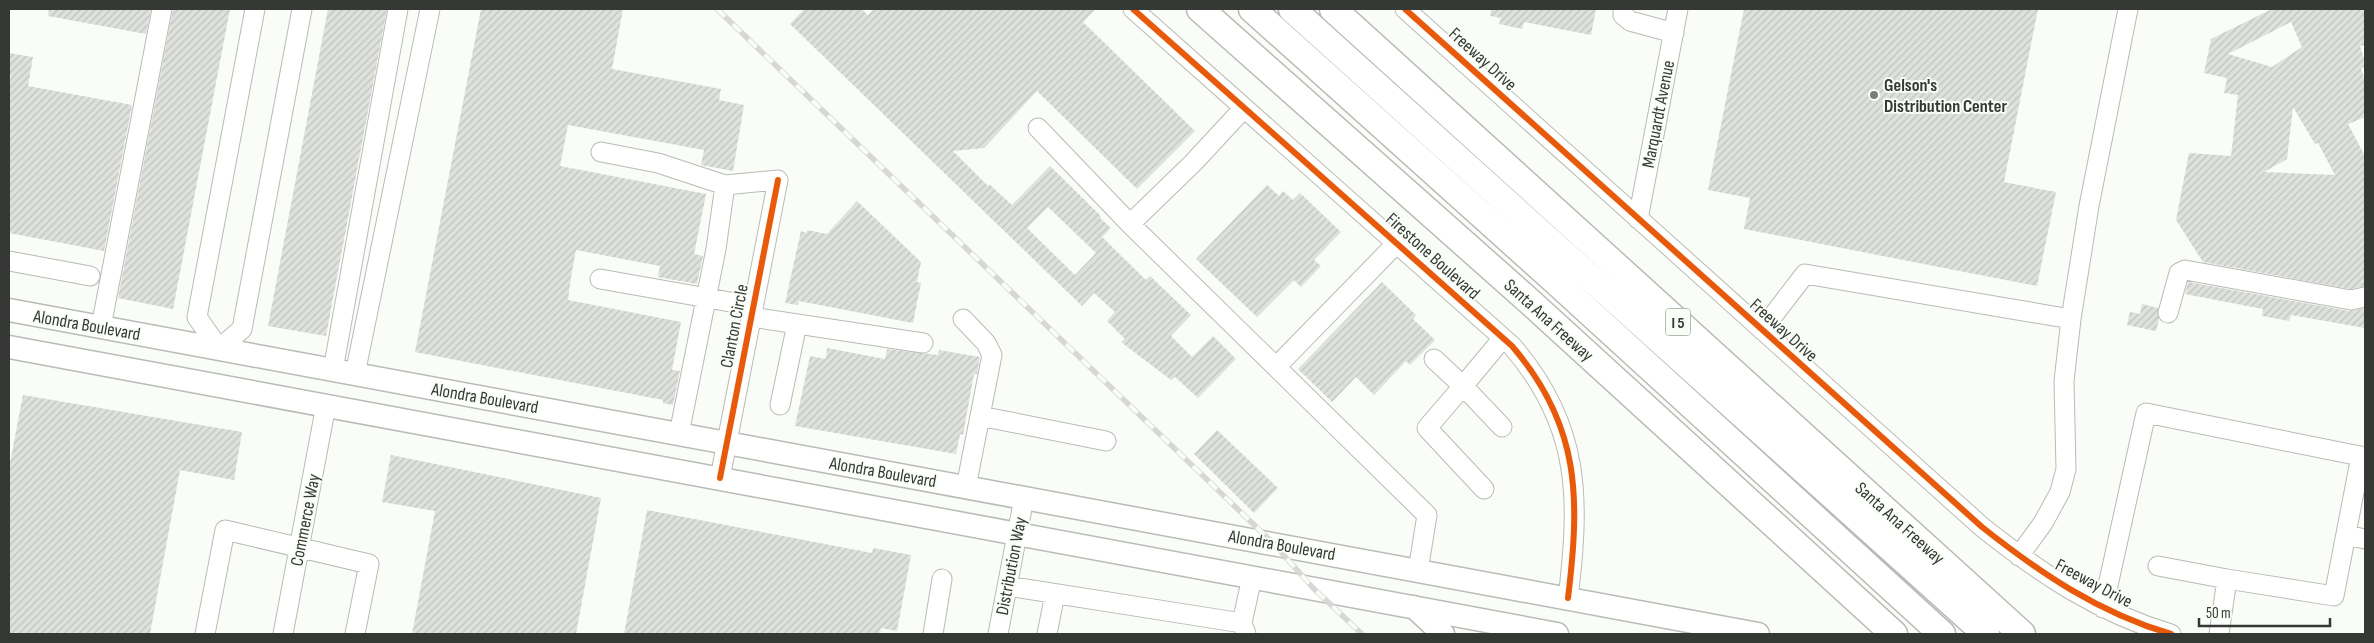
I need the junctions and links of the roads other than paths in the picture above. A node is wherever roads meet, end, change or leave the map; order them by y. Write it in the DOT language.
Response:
graph roads {
  1 [pos="162,9"];
  2 [pos="255,9"];
  3 [pos="302,9"];
  4 [pos="398,9"];
  5 [pos="430,9"];
  6 [pos="1134,9"];
  7 [pos="1200,9"];
  8 [pos="1252,9"];
  9 [pos="1292,9"];
  10 [pos="1333,9"];
  11 [pos="1405,9"];
  12 [pos="1623,9"];
  13 [pos="1678,9"];
  14 [pos="2128,9"];
  15 [pos="1674,33"];
  16 [pos="1244,108"];
  17 [pos="1038,128"];
  18 [pos="601,152"];
  19 [pos="725,185"];
  20 [pos="1638,219"];
  21 [pos="1130,224"];
  22 [pos="1396,244"];
  23 [pos="9,261"];
  24 [pos="90,276"];
  25 [pos="600,279"];
  26 [pos="2365,297"];
  27 [pos="706,298"];
  28 [pos="9,310"];
  29 [pos="752,312"];
  30 [pos="2168,312"];
  31 [pos="2071,318"];
  32 [pos="963,319"];
  33 [pos="797,324"];
  34 [pos="101,327"];
  35 [pos="1762,330"];
  36 [pos="1502,338"];
  37 [pos="923,343"];
  38 [pos="9,347"];
  39 [pos="218,349"];
  40 [pos="1434,359"];
  41 [pos="1276,367"];
  42 [pos="333,370"];
  43 [pos="355,374"];
  44 [pos="212,384"];
  45 [pos="1463,386"];
  46 [pos="326,405"];
  47 [pos="780,405"];
  48 [pos="980,416"];
  49 [pos="1502,427"];
  50 [pos="679,434"];
  51 [pos="1106,441"];
  52 [pos="727,443"];
  53 [pos="2363,456"];
  54 [pos="720,478"];
  55 [pos="966,487"];
  56 [pos="1484,489"];
  57 [pos="1024,498"];
  58 [pos="1017,533"];
  59 [pos="2346,535"];
  60 [pos="2365,539"];
  61 [pos="299,549"];
  62 [pos="2019,556"];
  63 [pos="2158,566"];
  64 [pos="1418,571"];
  65 [pos="1252,576"];
  66 [pos="942,579"];
  67 [pos="2227,579"];
  68 [pos="1007,586"];
  69 [pos="1055,594"];
  70 [pos="1568,598"];
  71 [pos="1414,606"];
  72 [pos="2103,608"];
  73 [pos="1244,629"];
  74 [pos="205,634"];
  75 [pos="283,634"];
  76 [pos="355,634"];
  77 [pos="933,634"];
  78 [pos="998,634"];
  79 [pos="1047,634"];
  80 [pos="1443,634"];
  81 [pos="1557,634"];
  82 [pos="1561,634"];
  83 [pos="1758,634"];
  84 [pos="1894,634"];
  85 [pos="1942,634"];
  86 [pos="1986,634"];
  87 [pos="2022,634"];
  88 [pos="2171,634"];
  89 [pos="2219,634"];
  1 -- 34 [label="street"];
  2 -- 39 [label="street"];
  3 -- 39 [label="street"];
  4 -- 42 [label="street"];
  5 -- 43 [label="street"];
  6 -- 16 [label="street, Firestone Boulevard"];
  7 -- 84 [label="highway, Santa Ana Freeway"];
  8 -- 85 [label="highway"];
  9 -- 86 [label="highway"];
  10 -- 87 [label="highway, Santa Ana Freeway / I 5"];
  11 -- 20 [label="street, Freeway Drive"];
  12 -- 15 [label="street"];
  13 -- 15 [label="street, Marquardt Avenue"];
  14 -- 31 [label="street"];
  15 -- 20 [label="street, Marquardt Avenue"];
  16 -- 21 [label="street"];
  16 -- 22 [label="street, Firestone Boulevard"];
  17 -- 21 [label="street"];
  18 -- 19 [label="street"];
  19 -- 27 [label="street"];
  19 -- 29 [label="street, Clanton Circle"];
  20 -- 35 [label="street, Freeway Drive"];
  21 -- 41 [label="street"];
  22 -- 36 [label="street, Firestone Boulevard"];
  22 -- 41 [label="street"];
  23 -- 24 [label="street"];
  25 -- 27 [label="street"];
  26 -- 30 [label="street"];
  27 -- 29 [label="street"];
  27 -- 50 [label="street"];
  28 -- 34 [label="main road, Alondra Boulevard"];
  29 -- 33 [label="street"];
  29 -- 52 [label="street, Clanton Circle"];
  31 -- 35 [label="street"];
  31 -- 62 [label="street"];
  32 -- 48 [label="street"];
  33 -- 37 [label="street"];
  33 -- 47 [label="street"];
  34 -- 39 [label="main road, Alondra Boulevard"];
  35 -- 62 [label="street, Freeway Drive"];
  36 -- 45 [label="street"];
  36 -- 70 [label="street, Firestone Boulevard"];
  38 -- 44 [label="main road, Alondra Boulevard"];
  39 -- 42 [label="main road, Alondra Boulevard"];
  39 -- 44 [label="main road"];
  40 -- 45 [label="street"];
  41 -- 64 [label="street"];
  42 -- 43 [label="main road, Alondra Boulevard"];
  43 -- 50 [label="main road, Alondra Boulevard"];
  44 -- 46 [label="main road, Alondra Boulevard"];
  45 -- 49 [label="street"];
  45 -- 56 [label="street"];
  46 -- 54 [label="main road, Alondra Boulevard"];
  46 -- 61 [label="street, Commerce Way"];
  48 -- 51 [label="street"];
  48 -- 55 [label="street"];
  50 -- 52 [label="main road, Alondra Boulevard"];
  52 -- 54 [label="street, Clanton Circle"];
  52 -- 55 [label="main road, Alondra Boulevard"];
  53 -- 59 [label="street"];
  53 -- 72 [label="street"];
  54 -- 58 [label="main road, Alondra Boulevard"];
  55 -- 57 [label="main road, Alondra Boulevard"];
  57 -- 58 [label="street, Distribution Way"];
  57 -- 64 [label="main road, Alondra Boulevard"];
  58 -- 65 [label="main road, Alondra Boulevard"];
  58 -- 68 [label="street, Distribution Way"];
  59 -- 60 [label="street"];
  59 -- 67 [label="street"];
  61 -- 74 [label="street"];
  61 -- 75 [label="street, Commerce Way"];
  61 -- 76 [label="street"];
  62 -- 72 [label="street, Freeway Drive"];
  63 -- 67 [label="street"];
  64 -- 70 [label="main road, Alondra Boulevard"];
  65 -- 71 [label="main road, Alondra Boulevard"];
  65 -- 73 [label="street"];
  66 -- 77 [label="street"];
  67 -- 89 [label="street"];
  68 -- 69 [label="street"];
  68 -- 78 [label="street, Distribution Way"];
  69 -- 73 [label="street"];
  69 -- 79 [label="street"];
  70 -- 82 [label="main road"];
  70 -- 83 [label="main road, Alondra Boulevard"];
  71 -- 80 [label="main road"];
  71 -- 81 [label="main road, Alondra Boulevard"];
  72 -- 88 [label="street, Freeway Drive"];
}
